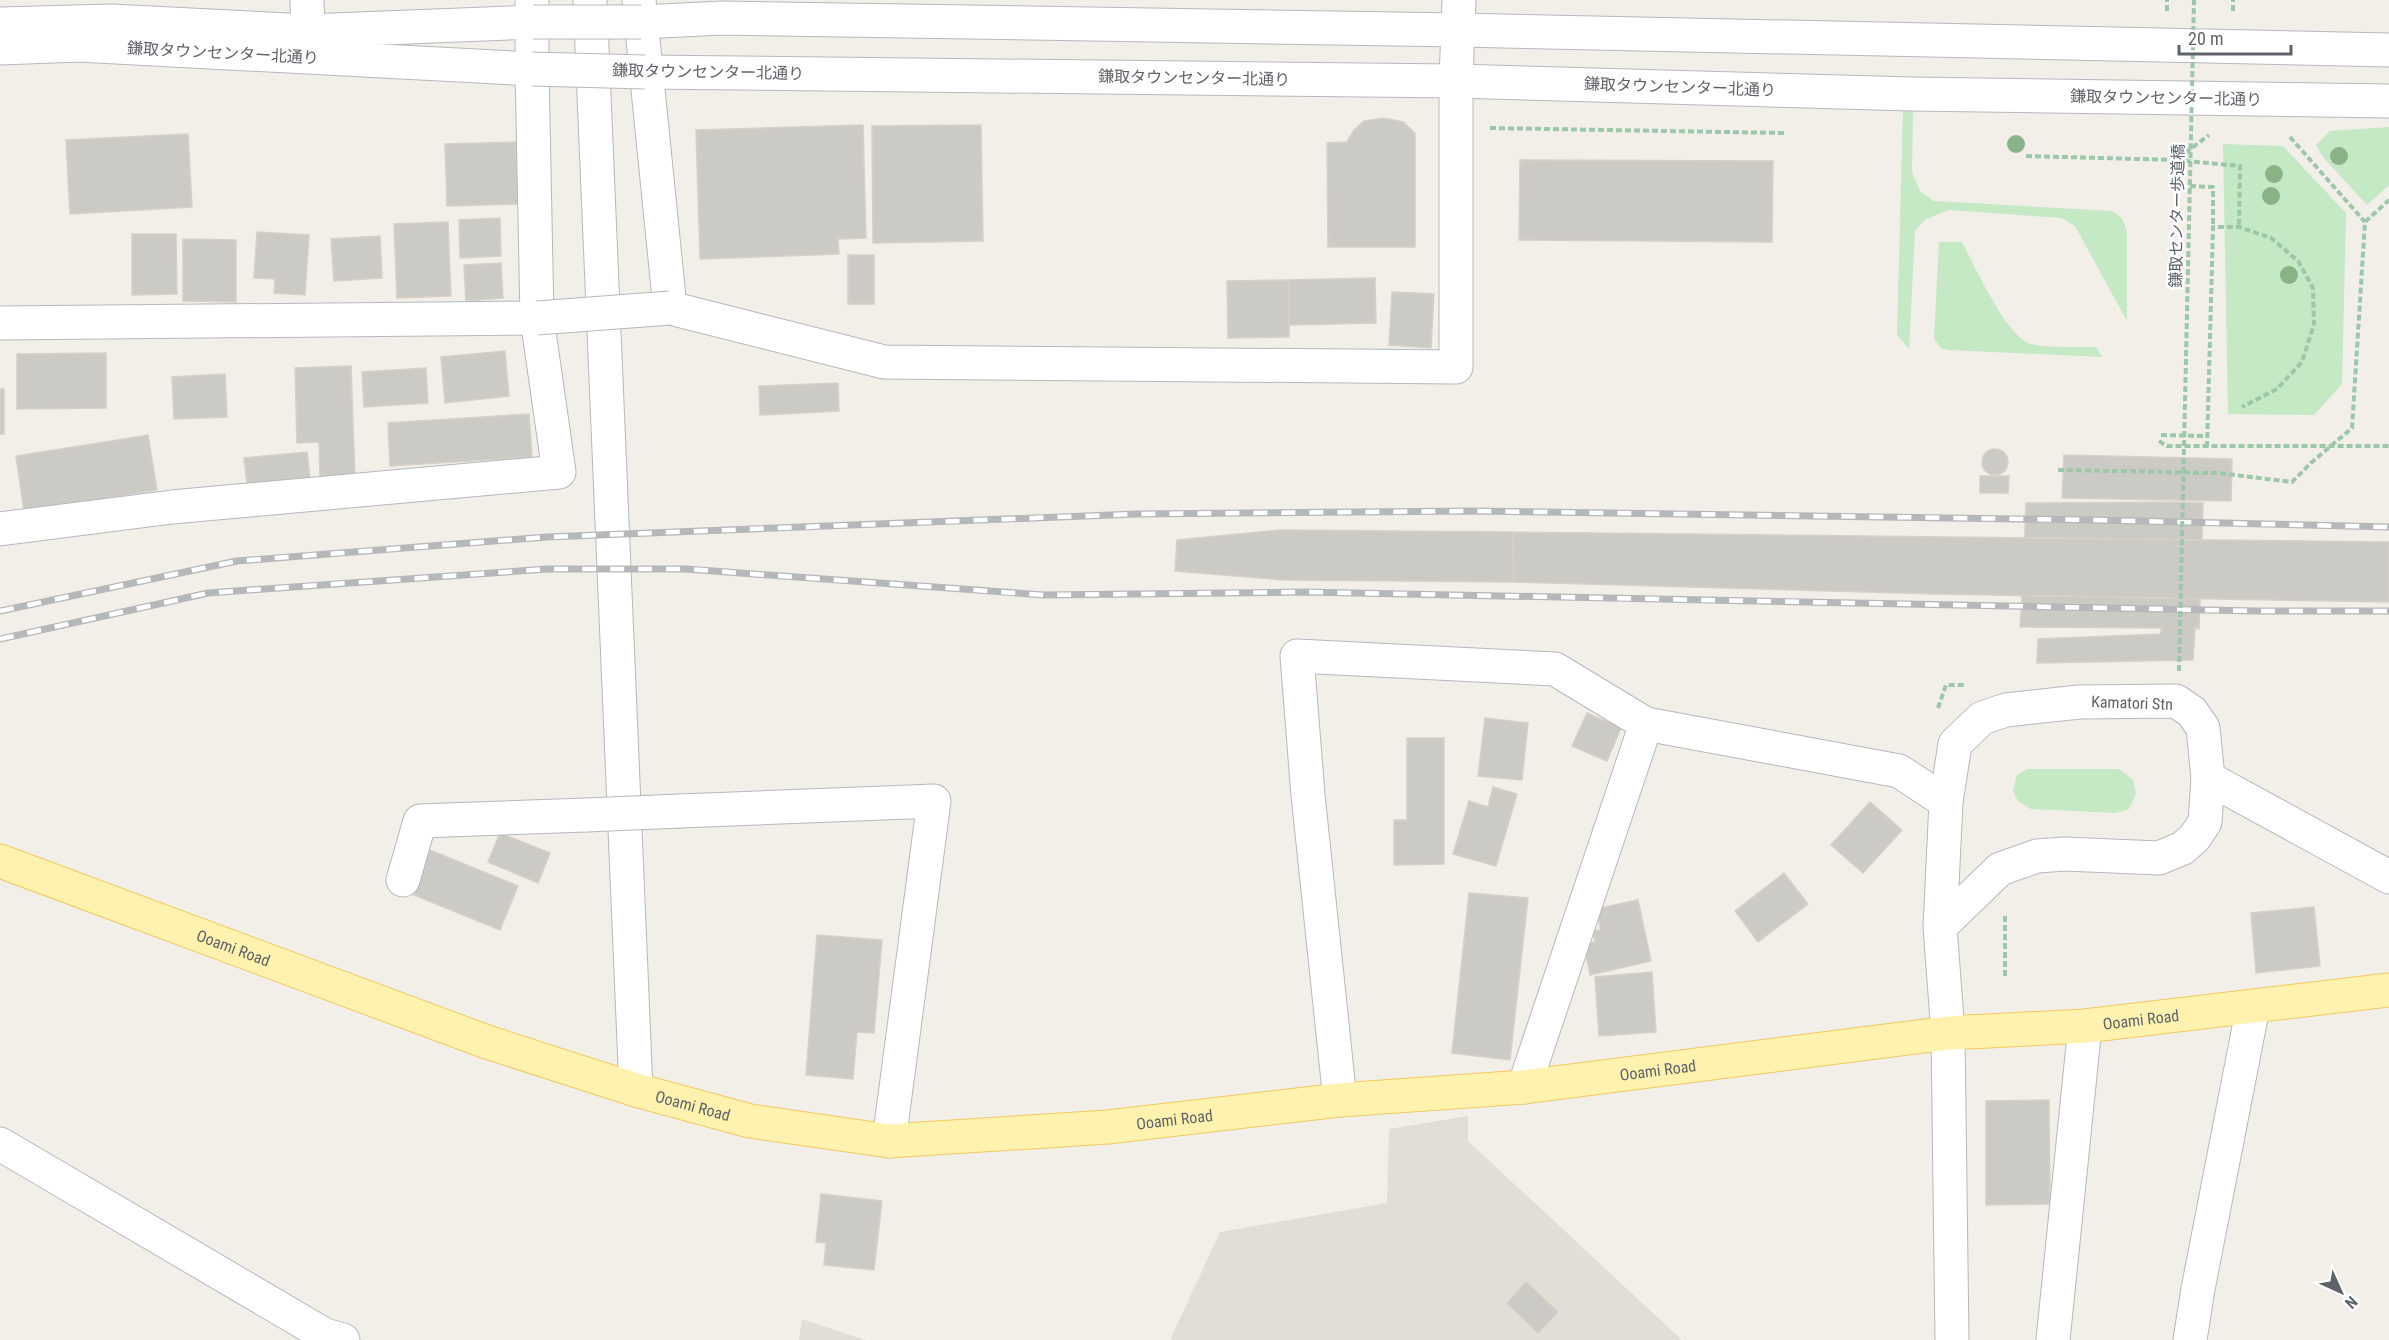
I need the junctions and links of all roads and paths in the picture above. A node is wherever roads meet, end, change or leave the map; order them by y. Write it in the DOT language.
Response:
graph roads {
  1 [pos="590,0"];
  2 [pos="2194,0"];
  3 [pos="532,11"];
  4 [pos="640,11"];
  5 [pos="1459,15"];
  6 [pos="307,16"];
  7 [pos="0,24"];
  8 [pos="0,48"];
  9 [pos="2389,50"];
  10 [pos="532,69"];
  11 [pos="645,72"];
  12 [pos="1456,81"];
  13 [pos="2389,101"];
  14 [pos="1486,128"];
  15 [pos="1784,133"];
  16 [pos="2220,135"];
  17 [pos="2289,135"];
  18 [pos="2026,156"];
  19 [pos="2176,160"];
  20 [pos="2190,186"];
  21 [pos="2389,200"];
  22 [pos="2365,222"];
  23 [pos="2213,227"];
  24 [pos="2239,227"];
  25 [pos="670,308"];
  26 [pos="537,318"];
  27 [pos="0,323"];
  28 [pos="2241,407"];
  29 [pos="2161,435"];
  30 [pos="2207,436"];
  31 [pos="2159,441"];
  32 [pos="2223,445"];
  33 [pos="2207,446"];
  34 [pos="2331,446"];
  35 [pos="2389,446"];
  36 [pos="2058,470"];
  37 [pos="2184,471"];
  38 [pos="0,529"];
  39 [pos="2179,671"];
  40 [pos="1970,685"];
  41 [pos="1935,715"];
  42 [pos="1646,724"];
  43 [pos="2208,778"];
  44 [pos="1946,802"];
  45 [pos="0,861"];
  46 [pos="2389,878"];
  47 [pos="402,880"];
  48 [pos="2005,909"];
  49 [pos="1940,927"];
  50 [pos="2005,976"];
  51 [pos="2389,990"];
  52 [pos="2253,1007"];
  53 [pos="2085,1026"];
  54 [pos="1948,1033"];
  55 [pos="1524,1087"];
  56 [pos="636,1090"];
  57 [pos="1340,1100"];
  58 [pos="889,1141"];
  59 [pos="0,1144"];
  60 [pos="343,1340"];
  61 [pos="1952,1340"];
  62 [pos="2053,1340"];
  63 [pos="2190,1340"];
  1 -- 56 [label="street"];
  2 -- 20 [label="path, 鎌取センター歩道橋, bridge"];
  3 -- 4 [label="street, bridge"];
  3 -- 6 [label="street"];
  3 -- 10 [label="street"];
  4 -- 5 [label="street"];
  4 -- 11 [label="street"];
  5 -- 9 [label="street"];
  5 -- 12 [label="street"];
  6 -- 7 [label="street"];
  8 -- 10 [label="street, 鎌取タウンセンター北通り"];
  10 -- 11 [label="street, 鎌取タウンセンター北通り, bridge"];
  10 -- 26 [label="street"];
  11 -- 12 [label="street, 鎌取タウンセンター北通り"];
  11 -- 25 [label="street"];
  12 -- 13 [label="street, 鎌取タウンセンター北通り"];
  12 -- 25 [label="street"];
  14 -- 15 [label="path"];
  16 -- 19 [label="path"];
  17 -- 22 [label="path"];
  18 -- 19 [label="path"];
  19 -- 24 [label="path"];
  20 -- 23 [label="path"];
  20 -- 37 [label="path, 鎌取センター歩道橋, bridge"];
  21 -- 22 [label="path"];
  22 -- 34 [label="path"];
  23 -- 24 [label="path"];
  23 -- 30 [label="path"];
  24 -- 28 [label="path"];
  25 -- 26 [label="street, bridge"];
  26 -- 27 [label="street"];
  26 -- 38 [label="street"];
  29 -- 30 [label="path"];
  30 -- 33 [label="path"];
  31 -- 33 [label="path"];
  32 -- 33 [label="path"];
  33 -- 34 [label="path"];
  34 -- 35 [label="path"];
  34 -- 37 [label="path"];
  36 -- 37 [label="path"];
  37 -- 39 [label="path, 鎌取センター歩道橋, bridge"];
  40 -- 41 [label="path"];
  42 -- 44 [label="street"];
  42 -- 55 [label="street"];
  42 -- 57 [label="street"];
  43 -- 44 [label="street, Kamatori Stn"];
  43 -- 46 [label="street"];
  43 -- 49 [label="street, Kamatori Stn"];
  44 -- 49 [label="street, Kamatori Stn"];
  45 -- 56 [label="main road, Ooami Road"];
  47 -- 58 [label="street, bridge"];
  48 -- 50 [label="path"];
  49 -- 54 [label="street, Kamatori Stn"];
  51 -- 52 [label="main road, Ooami Road"];
  52 -- 53 [label="main road, Ooami Road"];
  52 -- 63 [label="street"];
  53 -- 54 [label="main road, Ooami Road"];
  53 -- 62 [label="street"];
  54 -- 55 [label="main road, Ooami Road"];
  54 -- 61 [label="street, Kamatori Stn"];
  55 -- 57 [label="main road, Ooami Road"];
  56 -- 58 [label="main road, Ooami Road"];
  57 -- 58 [label="main road, Ooami Road"];
  59 -- 60 [label="street"];
}
